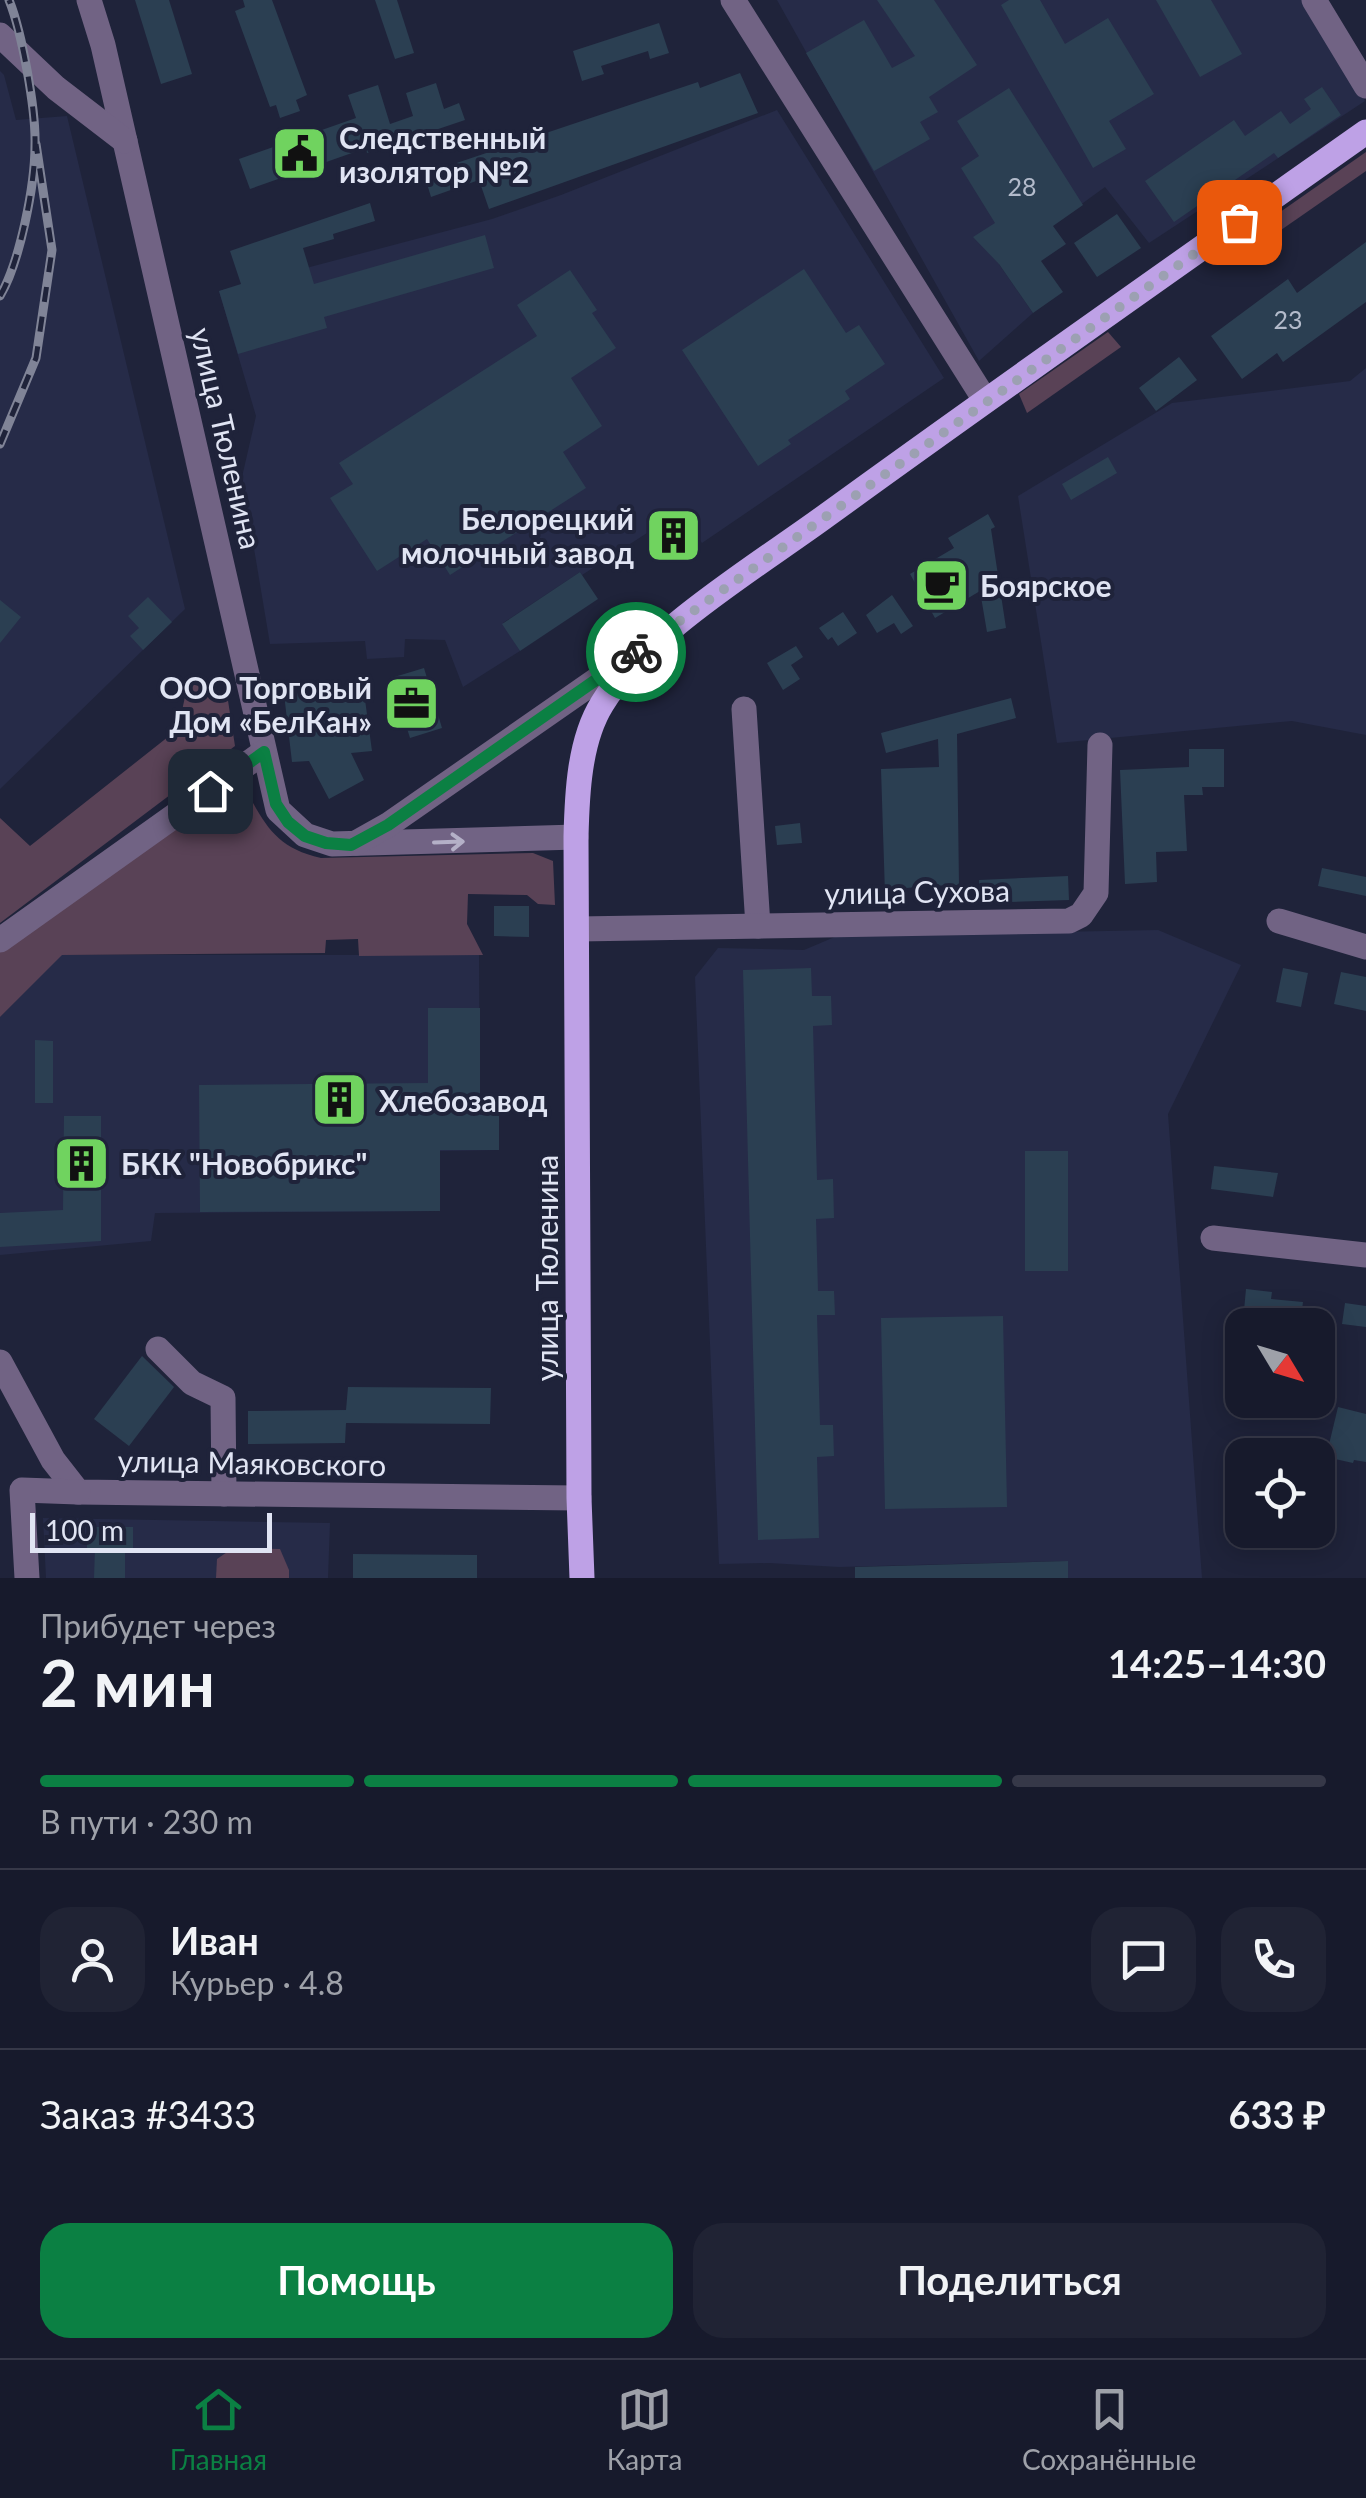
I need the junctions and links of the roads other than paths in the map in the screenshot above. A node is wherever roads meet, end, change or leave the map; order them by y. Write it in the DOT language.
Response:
graph roads {
  1 [pos="88,0"];
  2 [pos="733,0"];
  3 [pos="1314,0"];
  4 [pos="0,35"];
  5 [pos="1366,86"];
  6 [pos="1366,132"];
  7 [pos="125,141"];
  8 [pos="985,400"];
  9 [pos="665,633"];
  10 [pos="744,709"];
  11 [pos="533,722"];
  12 [pos="590,728"];
  13 [pos="1100,745"];
  14 [pos="264,752"];
  15 [pos="576,837"];
  16 [pos="351,845"];
  17 [pos="1279,921"];
  18 [pos="758,926"];
  19 [pos="578,929"];
  20 [pos="0,940"];
  21 [pos="1366,947"];
  22 [pos="1214,1238"];
  23 [pos="1366,1255"];
  24 [pos="158,1349"];
  25 [pos="0,1362"];
  26 [pos="78,1492"];
  27 [pos="224,1494"];
  28 [pos="578,1498"];
  29 [pos="27,1578"];
  30 [pos="582,1578"];
  1 -- 7 [label="street, улица Тюленина"];
  2 -- 8 [label="street"];
  3 -- 5 [label="street"];
  4 -- 7 [label="street"];
  6 -- 8 [label="main road, улица Тюленина"];
  7 -- 14 [label="street, улица Тюленина"];
  8 -- 9 [label="main road, улица Тюленина"];
  9 -- 11 [label="street, улица Тюленина"];
  9 -- 12 [label="main road, улица Тюленина"];
  10 -- 18 [label="street"];
  11 -- 12 [label="street"];
  11 -- 16 [label="street, улица Тюленина"];
  12 -- 15 [label="main road, улица Тюленина"];
  13 -- 18 [label="street, улица Сухова"];
  14 -- 16 [label="street, улица Тюленина"];
  14 -- 20 [label="street"];
  16 -- 15 [label="street, улица Тюленина, one-way"];
  15 -- 19 [label="main road, улица Тюленина"];
  17 -- 21 [label="street"];
  18 -- 19 [label="street, улица Сухова"];
  19 -- 28 [label="main road, улица Тюленина"];
  22 -- 23 [label="street"];
  24 -- 27 [label="street"];
  25 -- 26 [label="street, улица Маяковского"];
  26 -- 27 [label="street, улица Маяковского"];
  26 -- 29 [label="street"];
  27 -- 28 [label="street, улица Маяковского"];
  28 -- 30 [label="main road, улица Тюленина"];
}
